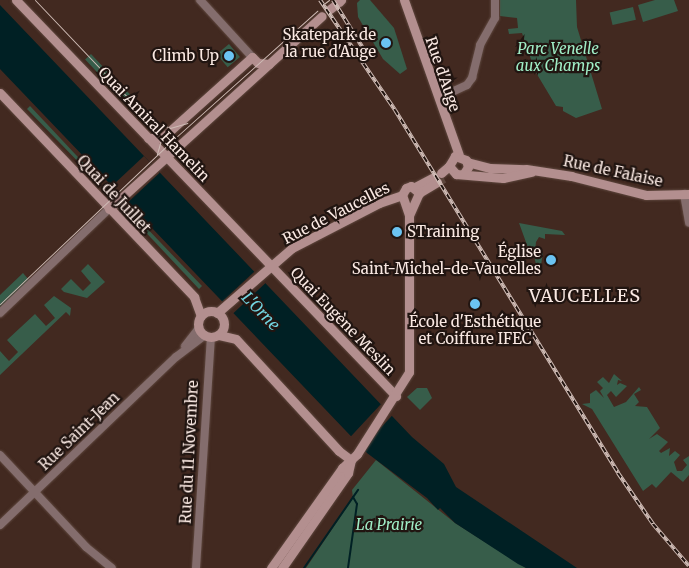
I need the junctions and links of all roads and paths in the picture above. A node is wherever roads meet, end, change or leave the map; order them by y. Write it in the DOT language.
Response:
graph roads {
  1 [pos="16,0"];
  2 [pos="200,0"];
  3 [pos="404,0"];
  4 [pos="495,0"];
  5 [pos="322,16"];
  6 [pos="255,60"];
  7 [pos="270,64"];
  8 [pos="257,74"];
  9 [pos="0,93"];
  10 [pos="445,93"];
  11 [pos="148,138"];
  12 [pos="166,156"];
  13 [pos="459,156"];
  14 [pos="468,162"];
  15 [pos="451,169"];
  16 [pos="531,172"];
  17 [pos="464,173"];
  18 [pos="417,190"];
  19 [pos="686,194"];
  20 [pos="408,200"];
  21 [pos="109,209"];
  22 [pos="689,223"];
  23 [pos="271,266"];
  24 [pos="0,314"];
  25 [pos="201,316"];
  26 [pos="220,316"];
  27 [pos="208,334"];
  28 [pos="396,396"];
  29 [pos="339,452"];
  30 [pos="0,455"];
  31 [pos="353,459"];
  32 [pos="342,468"];
  33 [pos="35,492"];
  34 [pos="0,525"];
  35 [pos="112,568"];
  36 [pos="196,568"];
  37 [pos="271,568"];
  38 [pos="282,568"];
  1 -- 11 [label="main road, Quai Amiral Hamelin"];
  2 -- 6 [label="street"];
  3 -- 10 [label="main road, Rue d'Auge"];
  4 -- 10 [label="street"];
  5 -- 7 [label="main road"];
  6 -- 7 [label="main road"];
  6 -- 8 [label="main road"];
  6 -- 11 [label="main road"];
  7 -- 8 [label="main road"];
  8 -- 12 [label="main road"];
  9 -- 21 [label="main road, Quai de Juillet"];
  10 -- 13 [label="main road, Rue d'Auge"];
  11 -- 12 [label="main road, Quai Amiral Hamelin"];
  12 -- 21 [label="main road"];
  12 -- 23 [label="main road, Quai Amiral Hamelin"];
  13 -- 14 [label="main road, Rue de Falaise"];
  13 -- 15 [label="main road"];
  14 -- 16 [label="main road, Rue de Falaise"];
  14 -- 17 [label="main road"];
  15 -- 17 [label="main road, Rue de Falaise"];
  15 -- 18 [label="main road"];
  16 -- 17 [label="main road, Rue de Falaise"];
  16 -- 19 [label="main road, Rue de Falaise"];
  18 -- 20 [label="main road"];
  18 -- 20 [label="main road, Rue de Vaucelles"];
  19 -- 22 [label="street"];
  20 -- 23 [label="main road, Rue de Vaucelles"];
  20 -- 28 [label="main road"];
  21 -- 24 [label="street"];
  21 -- 25 [label="main road, Quai de Juillet"];
  23 -- 26 [label="main road, Rue de Vaucelles"];
  23 -- 28 [label="main road, Quai Eugène Meslin"];
  25 -- 26 [label="main road"];
  25 -- 27 [label="main road"];
  26 -- 27 [label="main road"];
  27 -- 29 [label="main road"];
  27 -- 33 [label="street, Rue Saint-Jean"];
  27 -- 36 [label="street, Rue du 11 Novembre"];
  28 -- 31 [label="main road"];
  29 -- 31 [label="main road"];
  29 -- 32 [label="main road"];
  30 -- 33 [label="street"];
  31 -- 32 [label="main road"];
  31 -- 38 [label="main road"];
  32 -- 37 [label="main road"];
  33 -- 34 [label="street, Rue Saint-Jean"];
  33 -- 35 [label="street"];
}
